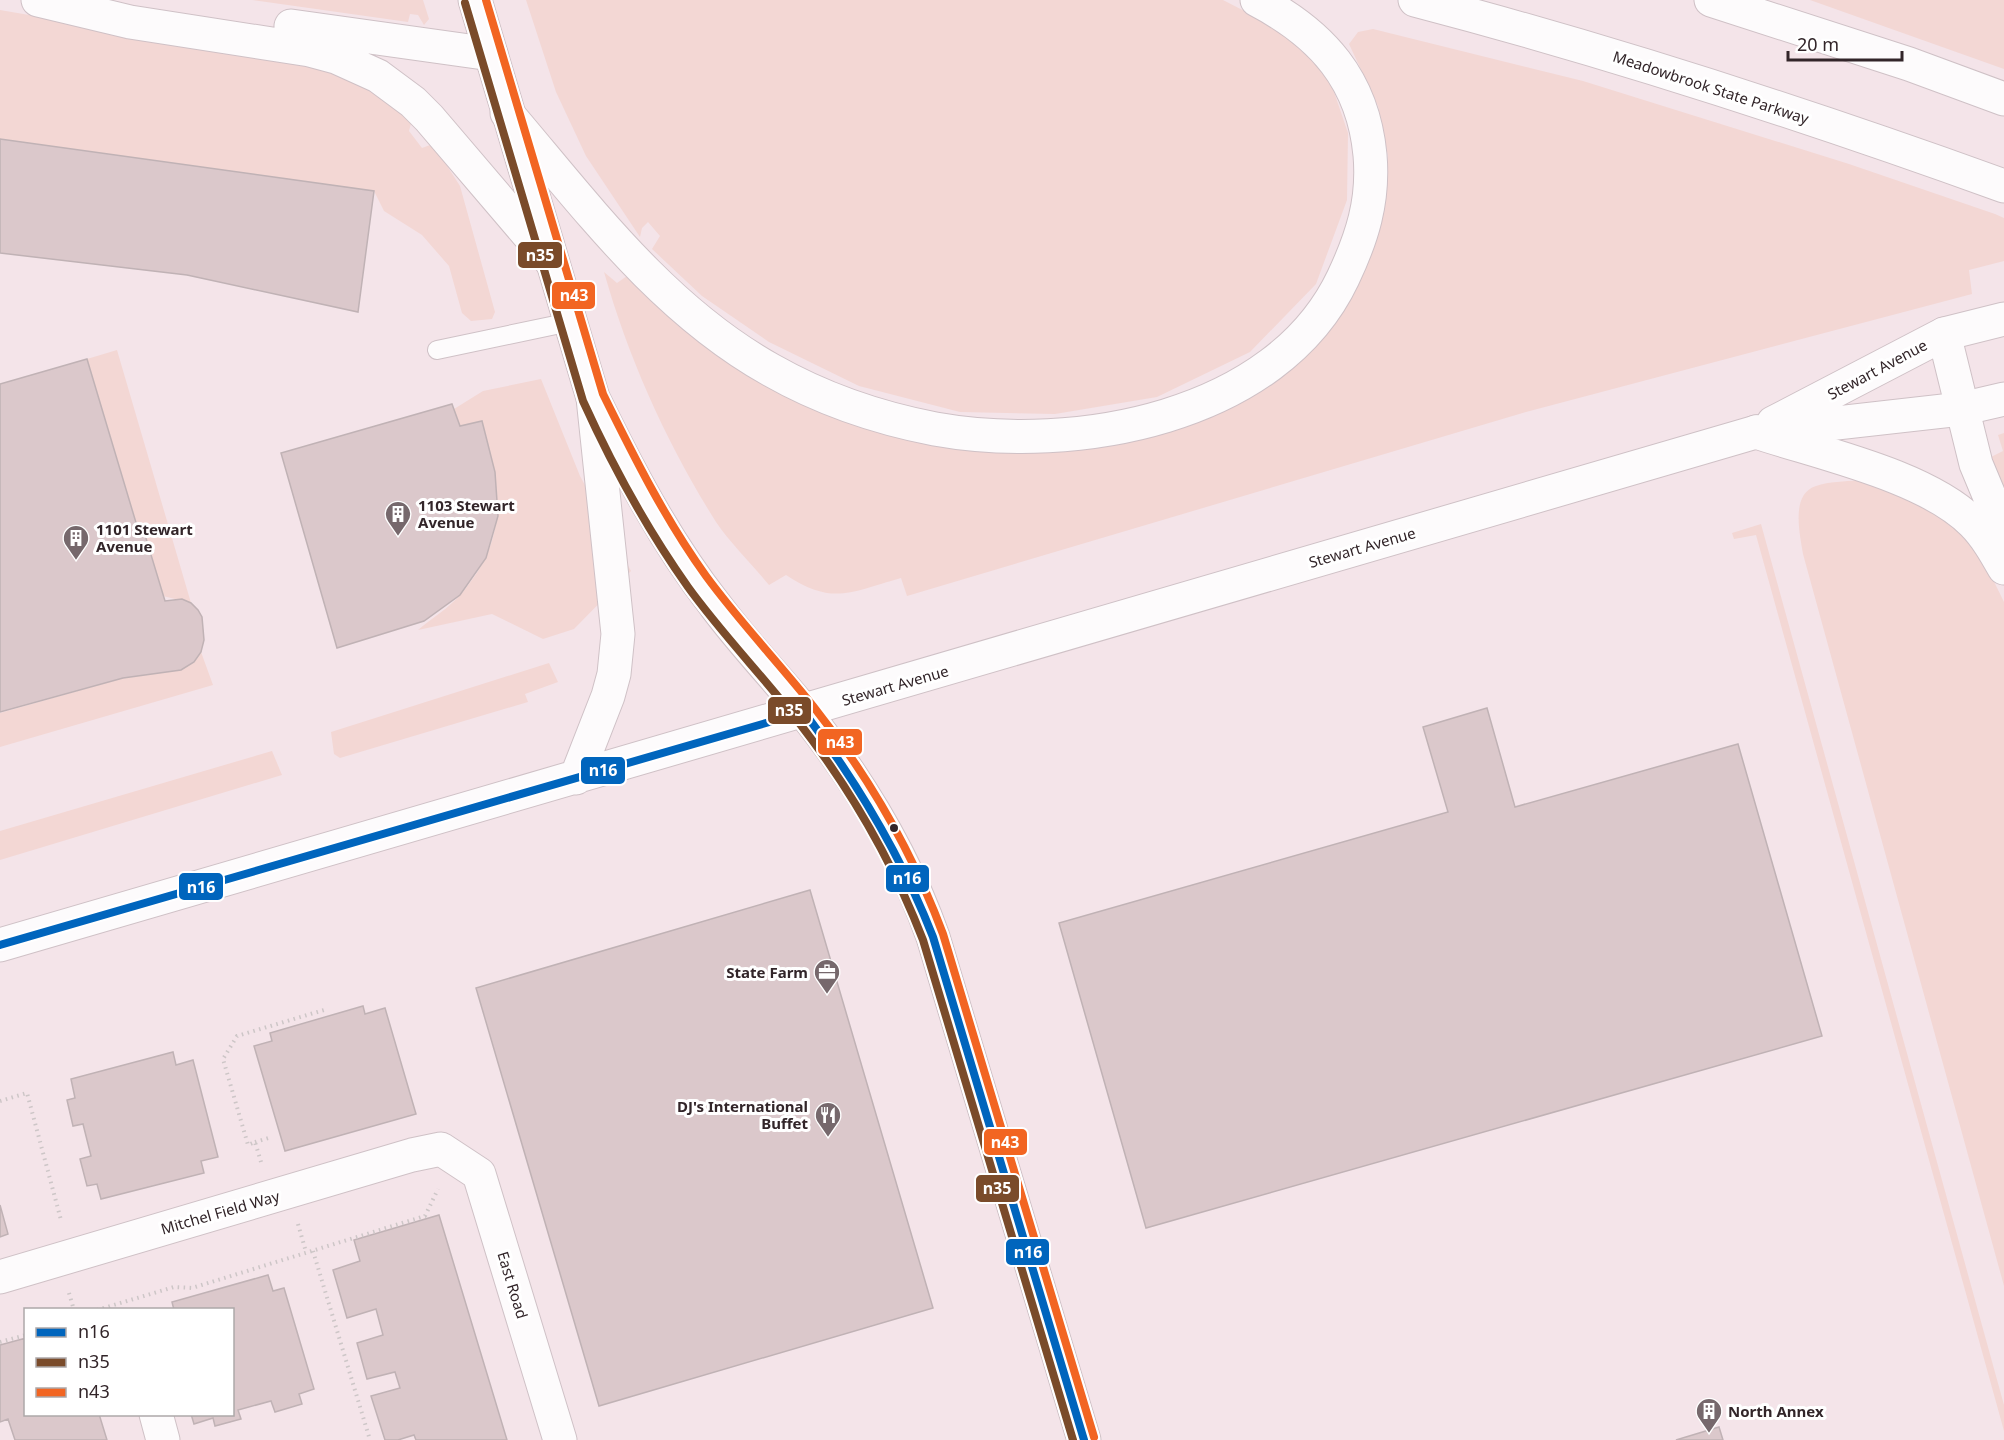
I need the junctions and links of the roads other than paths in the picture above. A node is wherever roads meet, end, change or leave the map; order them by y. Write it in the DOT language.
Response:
graph roads {
  1 [pos="38,0"];
  2 [pos="105,0"];
  3 [pos="475,0"];
  4 [pos="1257,0"];
  5 [pos="1414,0"];
  6 [pos="1711,0"];
  7 [pos="491,54"];
  8 [pos="2004,99"];
  9 [pos="507,113"];
  10 [pos="2004,186"];
  11 [pos="551,261"];
  12 [pos="2004,319"];
  13 [pos="570,322"];
  14 [pos="1944,334"];
  15 [pos="437,350"];
  16 [pos="593,398"];
  17 [pos="2004,399"];
  18 [pos="1961,409"];
  19 [pos="1755,432"];
  20 [pos="2004,531"];
  21 [pos="2004,568"];
  22 [pos="804,712"];
  23 [pos="576,778"];
  24 [pos="0,945"];
  25 [pos="441,1149"];
  26 [pos="0,1276"];
  27 [pos="157,1416"];
  28 [pos="163,1440"];
  29 [pos="560,1440"];
  30 [pos="1084,1440"];
  1 -- 11 [label="main road"];
  2 -- 7 [label="main road"];
  3 -- 7 [label="main road"];
  4 -- 9 [label="main road"];
  5 -- 10 [label="main road, Meadowbrook State Parkway"];
  6 -- 8 [label="main road"];
  7 -- 9 [label="main road"];
  9 -- 11 [label="main road"];
  11 -- 13 [label="main road"];
  12 -- 14 [label="main road, Stewart Avenue"];
  13 -- 15 [label="lane"];
  13 -- 16 [label="main road"];
  14 -- 18 [label="main road"];
  14 -- 19 [label="main road, Stewart Avenue"];
  16 -- 22 [label="main road"];
  16 -- 23 [label="main road"];
  17 -- 18 [label="main road, Stewart Avenue"];
  18 -- 19 [label="main road, Stewart Avenue"];
  18 -- 20 [label="main road"];
  19 -- 21 [label="main road"];
  19 -- 22 [label="main road, Stewart Avenue"];
  22 -- 23 [label="main road, Stewart Avenue"];
  22 -- 30 [label="main road"];
  23 -- 24 [label="main road, Stewart Avenue"];
  25 -- 26 [label="main road, Mitchel Field Way"];
  25 -- 29 [label="main road, East Road"];
  27 -- 28 [label="main road"];
}
